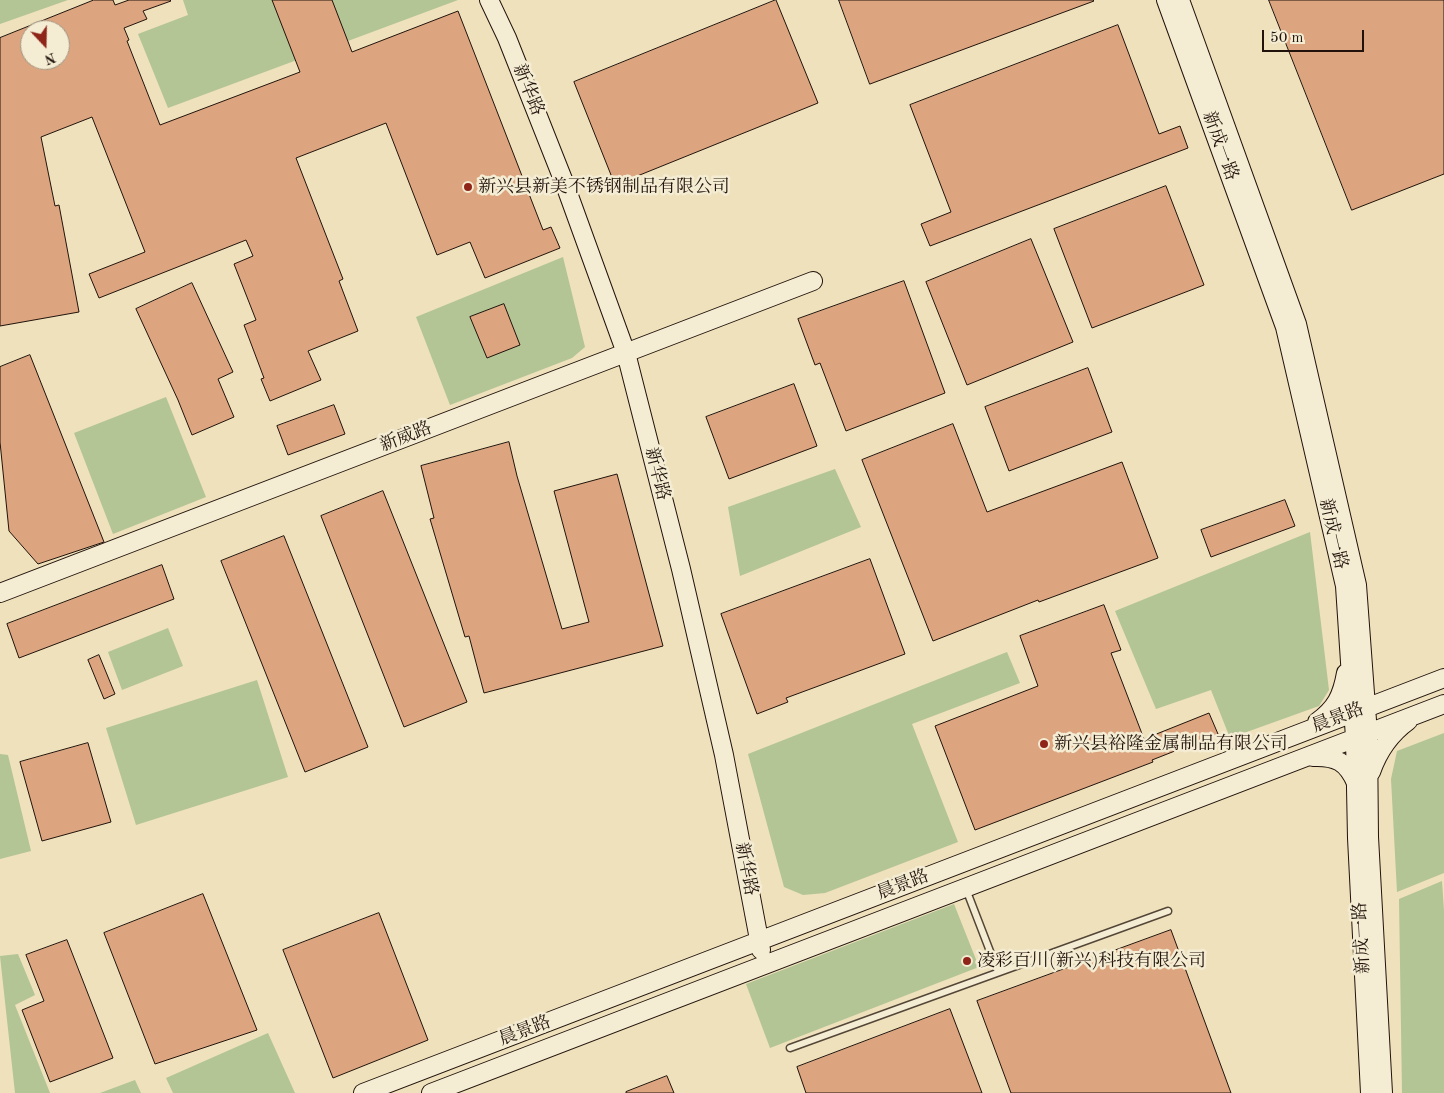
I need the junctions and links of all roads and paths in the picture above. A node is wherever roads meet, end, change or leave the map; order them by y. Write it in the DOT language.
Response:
graph roads {
  1 [pos="489,0"];
  2 [pos="1166,0"];
  3 [pos="1180,0"];
  4 [pos="812,281"];
  5 [pos="626,353"];
  6 [pos="0,593"];
  7 [pos="1356,653"];
  8 [pos="1444,678"];
  9 [pos="1406,692"];
  10 [pos="1444,704"];
  11 [pos="1360,710"];
  12 [pos="1420,713"];
  13 [pos="1304,732"];
  14 [pos="1362,736"];
  15 [pos="1305,758"];
  16 [pos="1362,782"];
  17 [pos="966,888"];
  18 [pos="1168,911"];
  19 [pos="760,940"];
  20 [pos="764,966"];
  21 [pos="998,972"];
  22 [pos="790,1048"];
  23 [pos="363,1093"];
  24 [pos="431,1093"];
  25 [pos="1370,1093"];
  26 [pos="1382,1093"];
  1 -- 5 [label="street, 新华路"];
  2 -- 7 [label="street, 新成一路"];
  3 -- 7 [label="street, 新成一路"];
  4 -- 5 [label="street, 新威路"];
  5 -- 6 [label="street, 新威路"];
  5 -- 19 [label="street, 新华路"];
  7 -- 9 [label="street"];
  7 -- 11 [label="street, 新成一路"];
  7 -- 13 [label="street"];
  8 -- 9 [label="street, 晨景路"];
  9 -- 11 [label="street, 晨景路"];
  10 -- 12 [label="street, 晨景路"];
  11 -- 13 [label="street, 晨景路"];
  11 -- 14 [label="street, 新成一路"];
  12 -- 14 [label="street, 晨景路"];
  12 -- 16 [label="street"];
  13 -- 19 [label="street, 晨景路"];
  14 -- 15 [label="street, 晨景路"];
  14 -- 16 [label="street, 新成一路"];
  15 -- 16 [label="street"];
  15 -- 17 [label="street, 晨景路"];
  16 -- 25 [label="street, 新成一路"];
  16 -- 26 [label="street, 新成一路"];
  17 -- 20 [label="street, 晨景路"];
  17 -- 21 [label="lane"];
  18 -- 21 [label="lane"];
  19 -- 20 [label="street, 新华路"];
  19 -- 23 [label="street, 晨景路"];
  20 -- 24 [label="street, 晨景路"];
  21 -- 22 [label="lane"];
}
